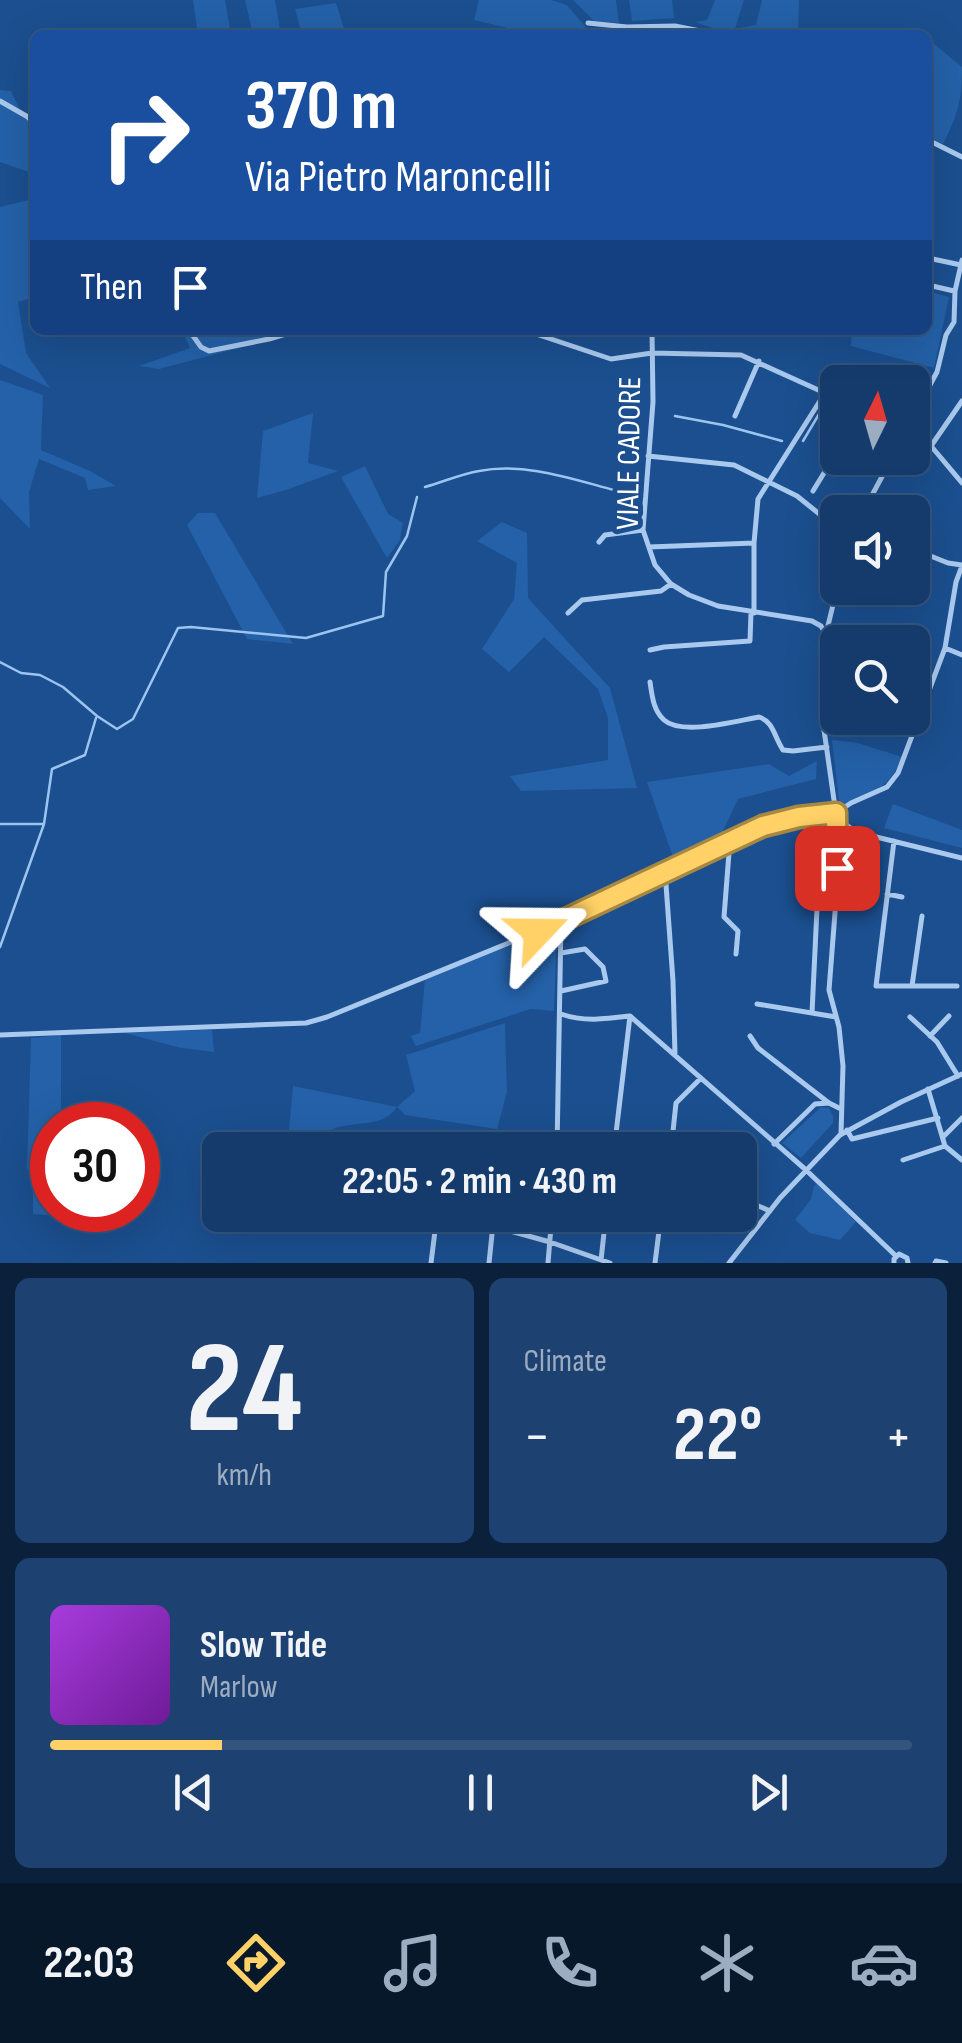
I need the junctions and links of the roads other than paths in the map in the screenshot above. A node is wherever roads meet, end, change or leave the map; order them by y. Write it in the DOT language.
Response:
graph roads {
  1 [pos="588,23"];
  2 [pos="688,30"];
  3 [pos="0,100"];
  4 [pos="30,120"];
  5 [pos="932,142"];
  6 [pos="962,157"];
  7 [pos="932,258"];
  8 [pos="961,262"];
  9 [pos="932,285"];
  10 [pos="954,291"];
  11 [pos="192,335"];
  12 [pos="282,335"];
  13 [pos="539,335"];
  14 [pos="652,335"];
  15 [pos="652,354"];
  16 [pos="759,361"];
  17 [pos="930,385"];
  18 [pos="820,391"];
  19 [pos="962,400"];
  20 [pos="820,401"];
  21 [pos="735,416"];
  22 [pos="931,446"];
  23 [pos="648,456"];
  24 [pos="823,475"];
  25 [pos="768,481"];
  26 [pos="962,483"];
  27 [pos="813,491"];
  28 [pos="820,514"];
  29 [pos="644,530"];
  30 [pos="599,542"];
  31 [pos="754,543"];
  32 [pos="648,547"];
  33 [pos="930,556"];
  34 [pos="962,566"];
  35 [pos="671,584"];
  36 [pos="753,612"];
  37 [pos="568,613"];
  38 [pos="820,625"];
  39 [pos="945,648"];
  40 [pos="650,650"];
  41 [pos="962,655"];
  42 [pos="650,682"];
  43 [pos="825,735"];
  44 [pos="826,746"];
  45 [pos="836,813"];
  46 [pos="730,840"];
  47 [pos="894,841"];
  48 [pos="962,858"];
  49 [pos="837,868"];
  50 [pos="665,871"];
  51 [pos="888,894"];
  52 [pos="902,897"];
  53 [pos="922,916"];
  54 [pos="561,922"];
  55 [pos="561,952"];
  56 [pos="736,954"];
  57 [pos="912,986"];
  58 [pos="957,986"];
  59 [pos="561,991"];
  60 [pos="757,1004"];
  61 [pos="812,1013"];
  62 [pos="560,1014"];
  63 [pos="630,1016"];
  64 [pos="949,1016"];
  65 [pos="836,1017"];
  66 [pos="910,1017"];
  67 [pos="0,1036"];
  68 [pos="750,1036"];
  69 [pos="930,1036"];
  70 [pos="675,1054"];
  71 [pos="960,1075"];
  72 [pos="701,1078"];
  73 [pos="928,1089"];
  74 [pos="829,1103"];
  75 [pos="840,1108"];
  76 [pos="938,1118"];
  77 [pos="962,1118"];
  78 [pos="558,1132"];
  79 [pos="616,1132"];
  80 [pos="672,1132"];
  81 [pos="844,1132"];
  82 [pos="943,1136"];
  83 [pos="774,1144"];
  84 [pos="945,1146"];
  85 [pos="904,1160"];
  86 [pos="962,1160"];
  87 [pos="806,1170"];
  88 [pos="757,1205"];
  89 [pos="770,1211"];
  90 [pos="435,1232"];
  91 [pos="492,1232"];
  92 [pos="511,1232"];
  93 [pos="551,1232"];
  94 [pos="604,1232"];
  95 [pos="659,1232"];
  96 [pos="550,1242"];
  97 [pos="895,1259"];
  98 [pos="601,1262"];
  99 [pos="935,1262"];
  100 [pos="431,1263"];
  101 [pos="489,1263"];
  102 [pos="548,1263"];
  103 [pos="610,1263"];
  104 [pos="655,1263"];
  105 [pos="729,1263"];
  106 [pos="908,1263"];
  107 [pos="946,1263"];
  1 -- 2 [label="street"];
  3 -- 4 [label="street"];
  5 -- 6 [label="street"];
  7 -- 8 [label="street"];
  8 -- 10 [label="street"];
  9 -- 10 [label="street"];
  10 -- 17 [label="street"];
  11 -- 12 [label="street"];
  13 -- 15 [label="street"];
  14 -- 15 [label="street, VIALE CADORE"];
  15 -- 16 [label="street"];
  15 -- 23 [label="street, VIALE CADORE"];
  16 -- 18 [label="street"];
  16 -- 21 [label="street"];
  19 -- 22 [label="street"];
  20 -- 25 [label="street"];
  22 -- 26 [label="street"];
  23 -- 25 [label="street"];
  23 -- 29 [label="street, VIALE CADORE"];
  24 -- 27 [label="street"];
  25 -- 28 [label="street"];
  25 -- 31 [label="street"];
  29 -- 30 [label="street"];
  29 -- 32 [label="street, VIALE CADORE"];
  31 -- 32 [label="street"];
  31 -- 36 [label="street"];
  32 -- 35 [label="street, VIALE CADORE"];
  33 -- 34 [label="street"];
  34 -- 39 [label="street"];
  35 -- 36 [label="street"];
  35 -- 37 [label="street"];
  36 -- 38 [label="street"];
  36 -- 40 [label="street"];
  39 -- 41 [label="street"];
  39 -- 45 [label="street"];
  42 -- 44 [label="street"];
  43 -- 44 [label="street"];
  44 -- 45 [label="street"];
  45 -- 46 [label="street"];
  45 -- 47 [label="street"];
  45 -- 49 [label="street"];
  46 -- 50 [label="street"];
  46 -- 56 [label="street"];
  47 -- 48 [label="street"];
  47 -- 51 [label="street"];
  49 -- 61 [label="street"];
  49 -- 65 [label="street"];
  50 -- 54 [label="street"];
  50 -- 70 [label="street"];
  51 -- 52 [label="street"];
  51 -- 57 [label="street"];
  53 -- 57 [label="street"];
  54 -- 55 [label="street"];
  54 -- 67 [label="street"];
  55 -- 59 [label="street"];
  55 -- 59 [label="street"];
  57 -- 58 [label="street"];
  59 -- 62 [label="street"];
  60 -- 61 [label="street"];
  61 -- 65 [label="street"];
  62 -- 63 [label="street"];
  62 -- 78 [label="street"];
  63 -- 70 [label="street"];
  63 -- 79 [label="street"];
  64 -- 69 [label="street"];
  65 -- 75 [label="street"];
  66 -- 69 [label="street"];
  68 -- 74 [label="street"];
  69 -- 71 [label="street"];
  70 -- 72 [label="street"];
  71 -- 73 [label="street"];
  72 -- 80 [label="street"];
  72 -- 83 [label="street"];
  73 -- 76 [label="street"];
  73 -- 81 [label="street"];
  74 -- 75 [label="street"];
  74 -- 83 [label="street"];
  75 -- 81 [label="street"];
  76 -- 81 [label="street"];
  76 -- 82 [label="street"];
  77 -- 82 [label="street"];
  81 -- 87 [label="street"];
  82 -- 84 [label="street"];
  83 -- 87 [label="street"];
  84 -- 85 [label="street"];
  84 -- 86 [label="street"];
  87 -- 89 [label="street"];
  87 -- 97 [label="street"];
  88 -- 89 [label="street"];
  89 -- 105 [label="street"];
  90 -- 100 [label="street"];
  91 -- 101 [label="street"];
  92 -- 96 [label="street"];
  93 -- 96 [label="street"];
  94 -- 98 [label="street"];
  95 -- 104 [label="street"];
  96 -- 98 [label="street"];
  96 -- 102 [label="street"];
  97 -- 106 [label="street"];
  98 -- 103 [label="street"];
  99 -- 107 [label="street"];
}
